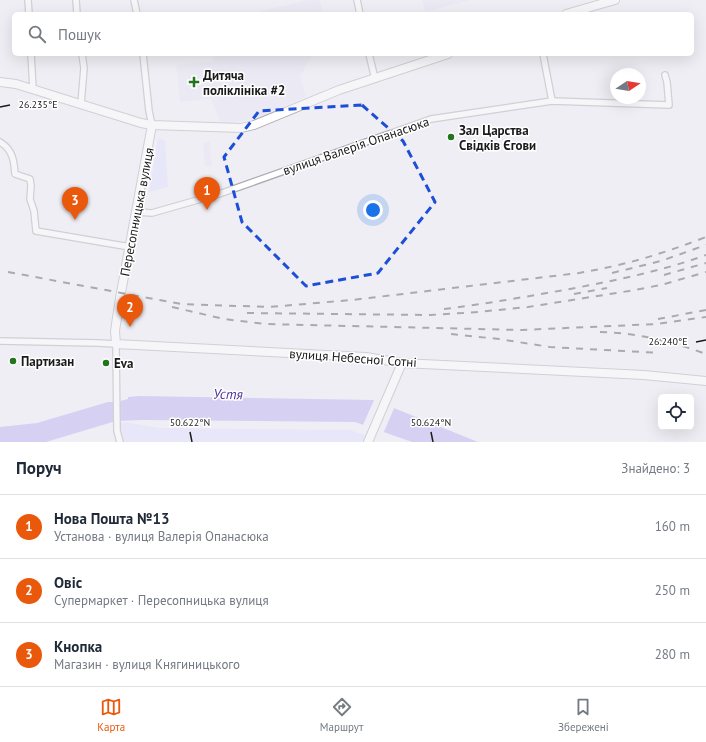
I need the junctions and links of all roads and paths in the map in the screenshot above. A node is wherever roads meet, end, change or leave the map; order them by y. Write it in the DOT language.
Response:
graph roads {
  1 [pos="28,0"];
  2 [pos="76,0"];
  3 [pos="134,0"];
  4 [pos="357,0"];
  5 [pos="615,0"];
  6 [pos="28,12"];
  7 [pos="77,12"];
  8 [pos="137,12"];
  9 [pos="360,12"];
  10 [pos="573,12"];
  11 [pos="31,56"];
  12 [pos="82,56"];
  13 [pos="143,56"];
  14 [pos="369,56"];
  15 [pos="442,56"];
  16 [pos="543,56"];
  17 [pos="665,75"];
  18 [pos="375,79"];
  19 [pos="0,82"];
  20 [pos="33,89"];
  21 [pos="552,101"];
  22 [pos="81,104"];
  23 [pos="152,125"];
  24 [pos="0,142"];
  25 [pos="137,212"];
  26 [pos="130,247"];
  27 [pos="0,341"];
  28 [pos="116,344"];
  29 [pos="402,363"];
  30 [pos="706,381"];
  31 [pos="369,440"];
  32 [pos="120,442"];
  1 -- 6 [label="street"];
  2 -- 7 [label="street"];
  3 -- 8 [label="street"];
  4 -- 9 [label="street"];
  5 -- 10 [label="street"];
  11 -- 20 [label="street"];
  12 -- 22 [label="street"];
  13 -- 23 [label="street, Пересопницька вулиця"];
  14 -- 18 [label="street"];
  15 -- 18 [label="street"];
  16 -- 21 [label="street"];
  17 -- 21 [label="street, вулиця Валерія Опанасюка"];
  18 -- 23 [label="street"];
  19 -- 20 [label="street"];
  20 -- 22 [label="street"];
  21 -- 25 [label="street, вулиця Валерія Опанасюка"];
  22 -- 23 [label="street"];
  23 -- 25 [label="street, Пересопницька вулиця"];
  24 -- 26 [label="street"];
  25 -- 26 [label="street, Пересопницька вулиця"];
  26 -- 28 [label="street, Пересопницька вулиця"];
  27 -- 28 [label="street, вулиця Небесної Сотні"];
  28 -- 29 [label="street, вулиця Небесної Сотні"];
  28 -- 32 [label="street, Пересопницька вулиця"];
  29 -- 30 [label="street, вулиця Небесної Сотні"];
  29 -- 31 [label="street"];
}
